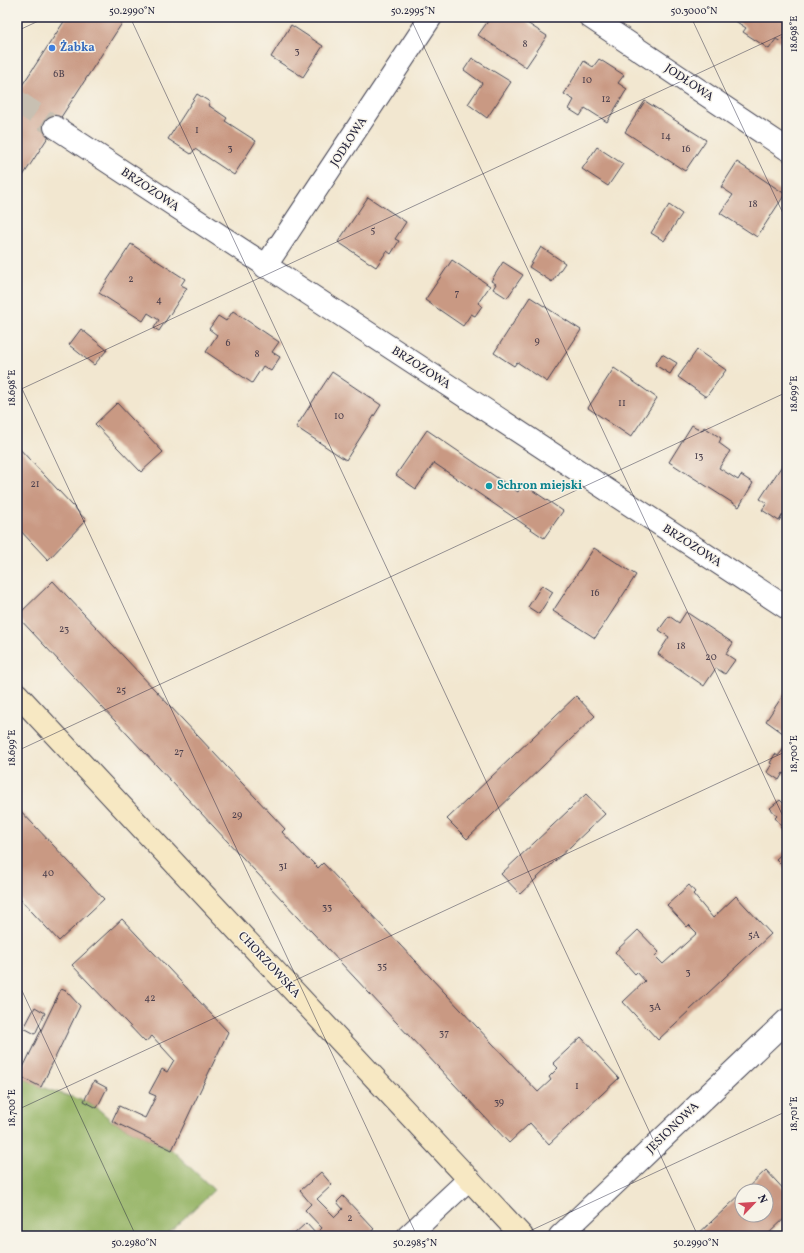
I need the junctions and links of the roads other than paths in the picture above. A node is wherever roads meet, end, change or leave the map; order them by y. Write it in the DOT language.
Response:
graph roads {
  1 [pos="431,17"];
  2 [pos="590,17"];
  3 [pos="55,127"];
  4 [pos="787,149"];
  5 [pos="265,266"];
  6 [pos="787,608"];
  7 [pos="17,694"];
  8 [pos="787,1020"];
  9 [pos="469,1179"];
  10 [pos="408,1236"];
  11 [pos="522,1236"];
  12 [pos="560,1236"];
  1 -- 5 [label="street, JODŁOWA"];
  2 -- 4 [label="street, JODŁOWA"];
  3 -- 5 [label="street, BRZOZOWA"];
  5 -- 6 [label="street, BRZOZOWA"];
  7 -- 9 [label="main road, CHORZOWSKA"];
  8 -- 12 [label="street, JESIONOWA"];
  9 -- 10 [label="street"];
  9 -- 11 [label="main road, CHORZOWSKA"];
}
